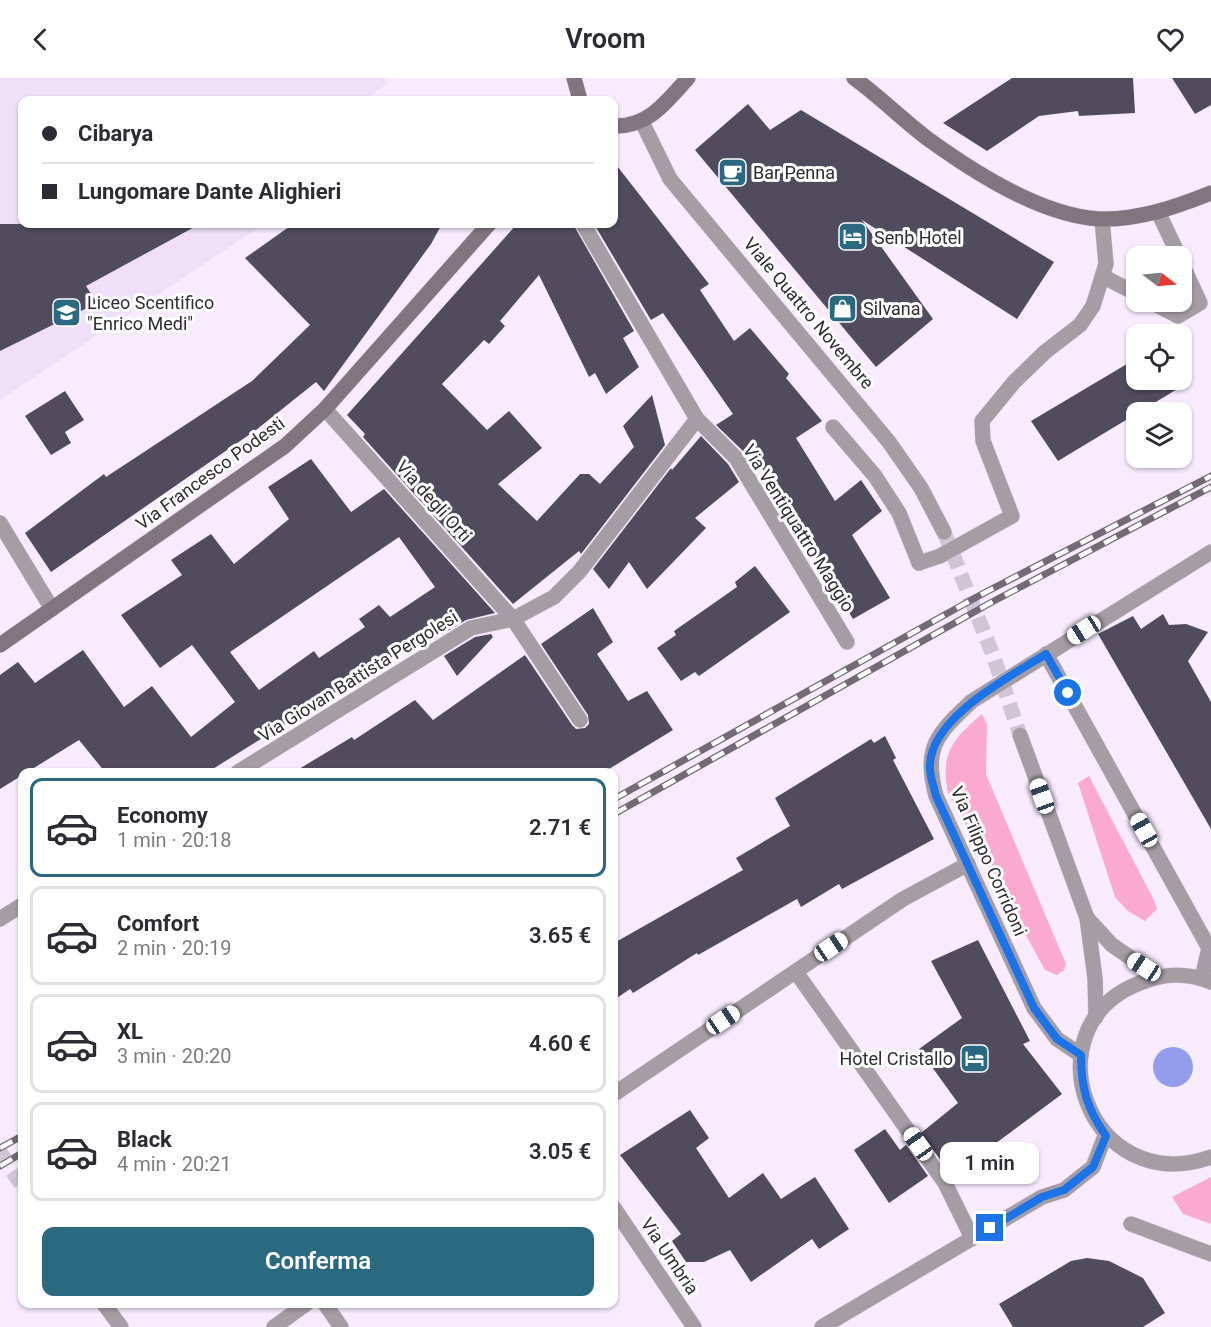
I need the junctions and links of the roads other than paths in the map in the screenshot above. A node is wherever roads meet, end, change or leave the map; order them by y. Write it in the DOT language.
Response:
graph roads {
  1 [pos="574,78"];
  2 [pos="688,78"];
  3 [pos="859,81"];
  4 [pos="579,96"];
  5 [pos="642,122"];
  6 [pos="618,126"];
  7 [pos="1211,193"];
  8 [pos="1158,212"];
  9 [pos="1102,219"];
  10 [pos="485,228"];
  11 [pos="585,228"];
  12 [pos="1174,246"];
  13 [pos="1104,278"];
  14 [pos="1192,286"];
  15 [pos="1126,289"];
  16 [pos="1192,308"];
  17 [pos="1170,312"];
  18 [pos="1185,312"];
  19 [pos="325,409"];
  20 [pos="697,419"];
  21 [pos="833,427"];
  22 [pos="0,523"];
  23 [pos="944,532"];
  24 [pos="1211,552"];
  25 [pos="52,609"];
  26 [pos="513,620"];
  27 [pos="847,642"];
  28 [pos="0,645"];
  29 [pos="1046,654"];
  30 [pos="580,720"];
  31 [pos="1020,735"];
  32 [pos="244,768"];
  33 [pos="968,864"];
  34 [pos="18,908"];
  35 [pos="1087,918"];
  36 [pos="0,919"];
  37 [pos="1210,947"];
  38 [pos="796,972"];
  39 [pos="1157,976"];
  40 [pos="1206,980"];
  41 [pos="1096,1017"];
  42 [pos="1081,1055"];
  43 [pos="618,1091"];
  44 [pos="1106,1136"];
  45 [pos="1211,1157"];
  46 [pos="618,1214"];
  47 [pos="1131,1224"];
  48 [pos="972,1238"];
  49 [pos="1211,1254"];
  50 [pos="107,1308"];
  51 [pos="300,1308"];
  52 [pos="328,1308"];
  53 [pos="121,1327"];
  54 [pos="274,1327"];
  55 [pos="341,1327"];
  56 [pos="694,1327"];
  57 [pos="822,1327"];
  1 -- 4 [label="main road"];
  2 -- 5 [label="main road"];
  3 -- 9 [label="main road"];
  5 -- 6 [label="main road"];
  5 -- 23 [label="street, Viale Quattro Novembre"];
  7 -- 8 [label="main road"];
  8 -- 9 [label="main road"];
  8 -- 12 [label="street"];
  9 -- 13 [label="street"];
  10 -- 19 [label="main road, Via Francesco Podesti"];
  11 -- 20 [label="street, Via Ventiquattro Maggio"];
  13 -- 15 [label="street"];
  13 -- 21 [label="street"];
  14 -- 16 [label="street"];
  17 -- 18 [label="street"];
  19 -- 25 [label="main road, Via Francesco Podesti"];
  19 -- 26 [label="street, Via degli Orti"];
  20 -- 26 [label="street, Via Giovan Battista Pergolesi"];
  20 -- 27 [label="street, Via Ventiquattro Maggio"];
  22 -- 25 [label="street"];
  24 -- 29 [label="street, Via Filippo Corridoni"];
  25 -- 28 [label="main road, Via Francesco Podesti"];
  26 -- 30 [label="street, Via degli Orti"];
  26 -- 32 [label="street, Via Giovan Battista Pergolesi"];
  29 -- 33 [label="street, Via Filippo Corridoni"];
  29 -- 37 [label="street"];
  31 -- 35 [label="street"];
  33 -- 38 [label="street"];
  33 -- 42 [label="street, Via Filippo Corridoni"];
  34 -- 36 [label="street"];
  35 -- 39 [label="street"];
  35 -- 41 [label="street"];
  37 -- 40 [label="street"];
  38 -- 43 [label="street"];
  38 -- 48 [label="street"];
  39 -- 40 [label="street"];
  39 -- 41 [label="street"];
  41 -- 42 [label="street"];
  42 -- 44 [label="street"];
  44 -- 45 [label="street"];
  44 -- 48 [label="street"];
  46 -- 56 [label="street, Via Umbria"];
  47 -- 49 [label="street"];
  48 -- 57 [label="street"];
  50 -- 53 [label="street"];
  51 -- 54 [label="street"];
  52 -- 55 [label="street"];
}
